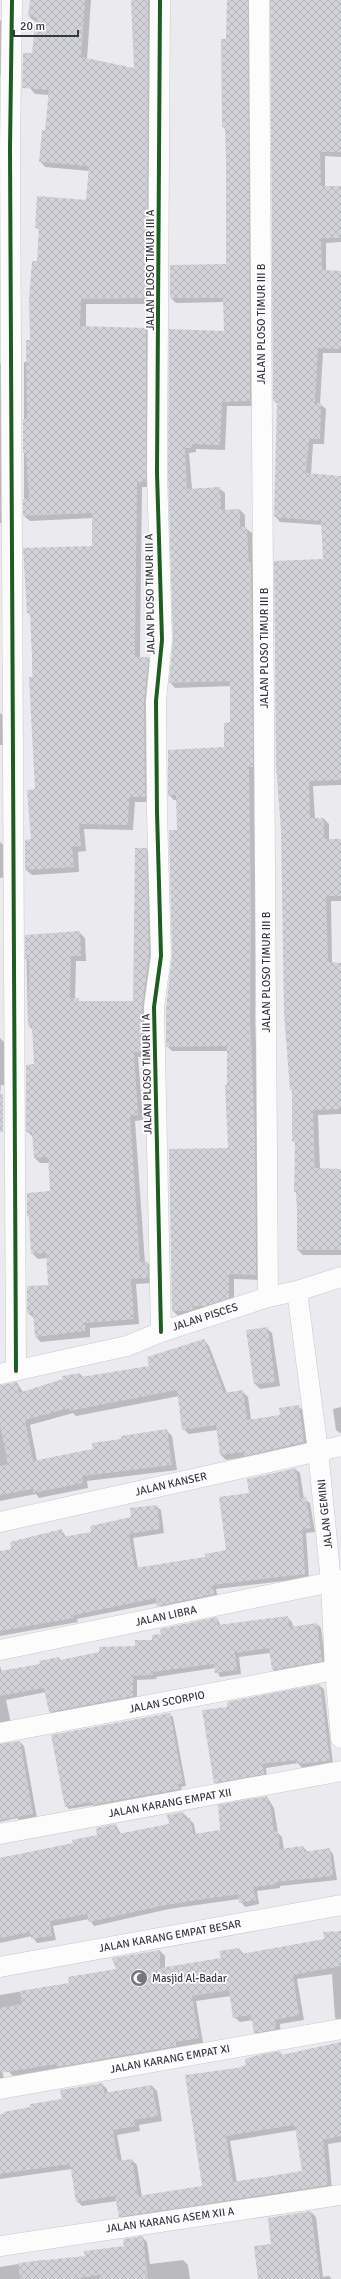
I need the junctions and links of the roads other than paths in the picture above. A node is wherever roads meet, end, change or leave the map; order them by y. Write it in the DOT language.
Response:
graph roads {
  1 [pos="12,0"];
  2 [pos="160,0"];
  3 [pos="259,0"];
  4 [pos="341,1277"];
  5 [pos="297,1291"];
  6 [pos="268,1297"];
  7 [pos="161,1332"];
  8 [pos="8,1373"];
  9 [pos="341,1446"];
  10 [pos="318,1452"];
  11 [pos="0,1522"];
  12 [pos="336,1581"];
  13 [pos="0,1650"];
  14 [pos="335,1670"];
  15 [pos="0,1733"];
  16 [pos="341,1738"];
  17 [pos="341,1772"];
  18 [pos="0,1834"];
  19 [pos="341,1905"];
  20 [pos="0,1967"];
  21 [pos="341,2029"];
  22 [pos="0,2089"];
  23 [pos="341,2195"];
  24 [pos="0,2246"];
  1 -- 8 [label="street"];
  2 -- 7 [label="street, JALAN PLOSO TIMUR III A"];
  3 -- 6 [label="street, JALAN PLOSO TIMUR III B"];
  4 -- 5 [label="street, JALAN PISCES"];
  5 -- 6 [label="street, JALAN PISCES"];
  5 -- 10 [label="street, JALAN GEMINI"];
  6 -- 7 [label="street, JALAN PISCES"];
  7 -- 8 [label="street, JALAN PISCES"];
  9 -- 10 [label="street, JALAN KANSER"];
  10 -- 11 [label="street, JALAN KANSER"];
  10 -- 12 [label="street, JALAN GEMINI"];
  12 -- 13 [label="street, JALAN LIBRA"];
  12 -- 14 [label="street, JALAN GEMINI"];
  14 -- 15 [label="street, JALAN SCORPIO"];
  14 -- 16 [label="street, JALAN GEMINI"];
  17 -- 18 [label="street, JALAN KARANG EMPAT XII"];
  19 -- 20 [label="street, JALAN KARANG EMPAT BESAR"];
  21 -- 22 [label="street, JALAN KARANG EMPAT XI"];
  23 -- 24 [label="street, JALAN KARANG ASEM XII A"];
}
